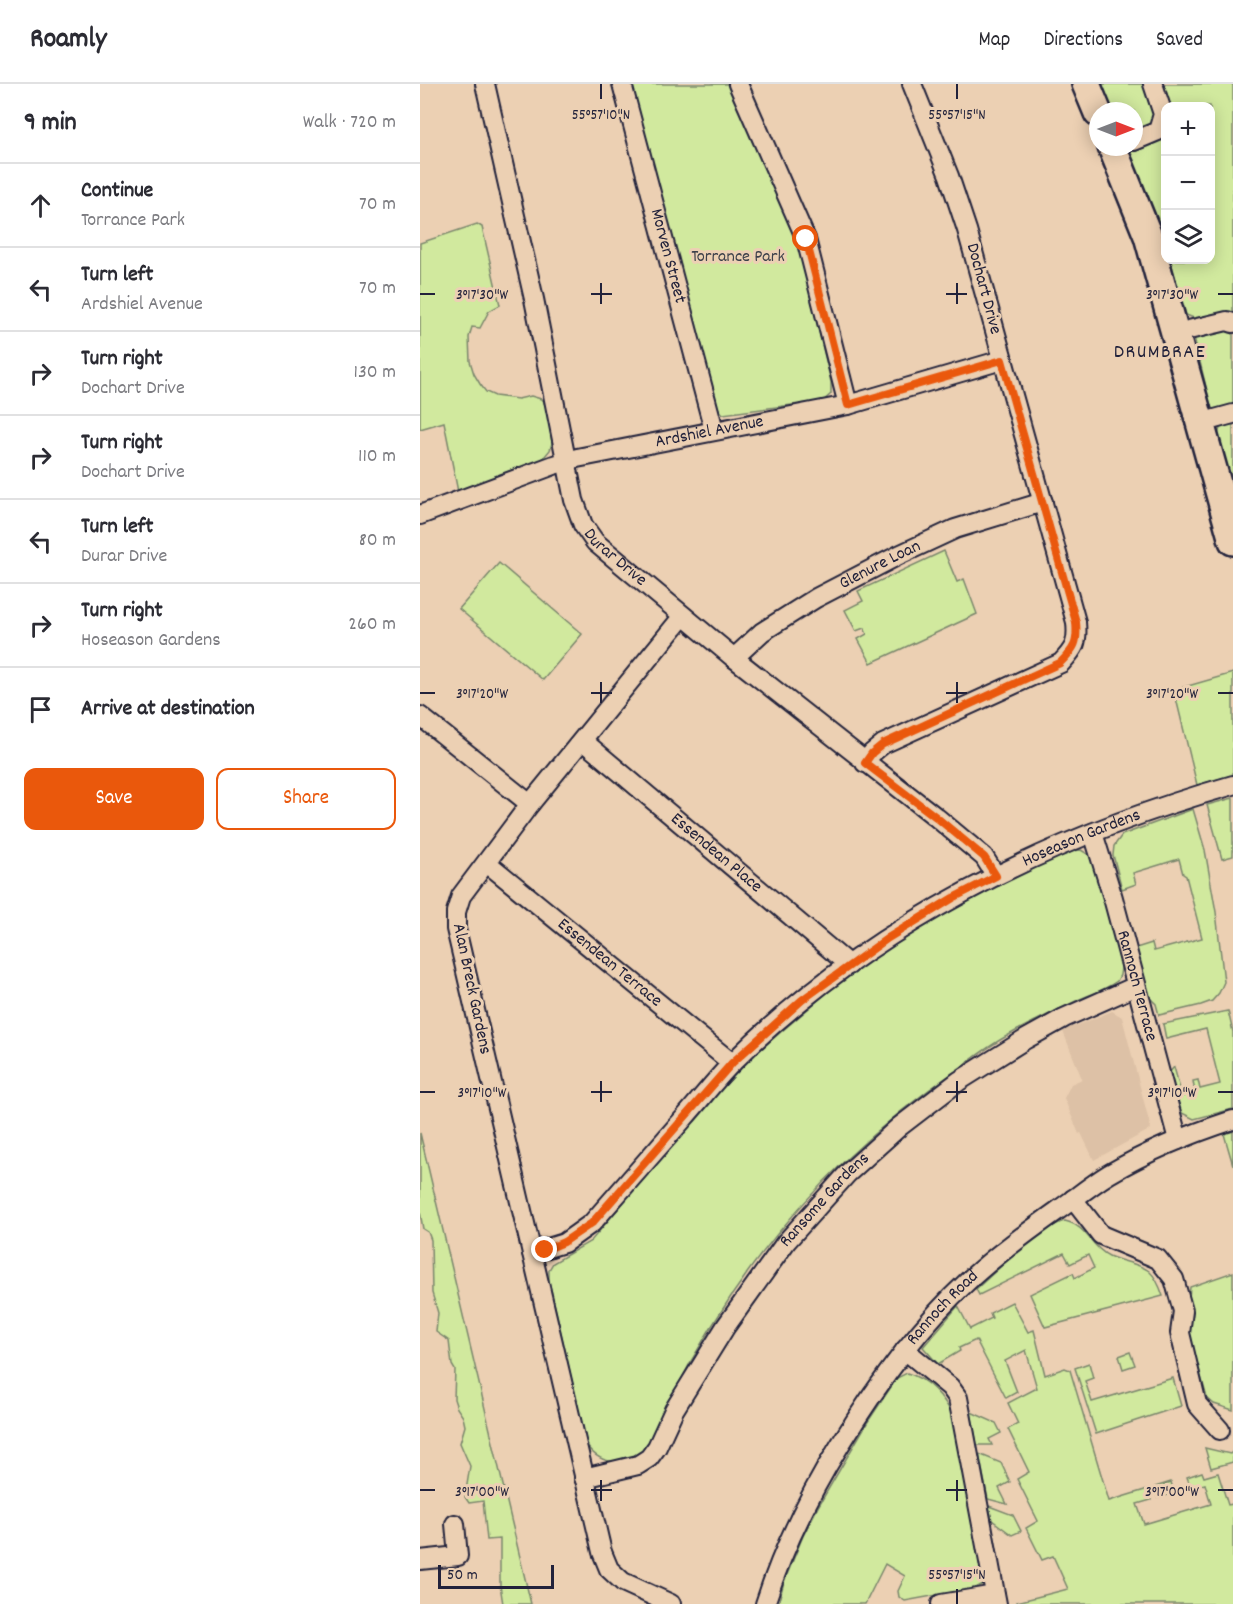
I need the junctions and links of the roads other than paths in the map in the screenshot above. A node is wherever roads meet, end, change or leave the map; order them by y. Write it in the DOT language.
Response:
graph roads {
  1 [pos="485,84"];
  2 [pos="622,84"];
  3 [pos="738,84"];
  4 [pos="912,84"];
  5 [pos="1086,84"];
  6 [pos="1153,84"];
  7 [pos="1093,102"];
  8 [pos="1143,137"];
  9 [pos="1123,156"];
  10 [pos="1233,323"];
  11 [pos="1176,333"];
  12 [pos="1002,360"];
  13 [pos="848,405"];
  14 [pos="1233,414"];
  15 [pos="1200,423"];
  16 [pos="714,430"];
  17 [pos="567,461"];
  18 [pos="1043,502"];
  19 [pos="420,515"];
  20 [pos="1233,541"];
  21 [pos="683,616"];
  22 [pos="734,658"];
  23 [pos="420,716"];
  24 [pos="583,741"];
  25 [pos="865,763"];
  26 [pos="1233,785"];
  27 [pos="530,804"];
  28 [pos="1093,833"];
  29 [pos="487,863"];
  30 [pos="996,876"];
  31 [pos="849,964"];
  32 [pos="1136,986"];
  33 [pos="732,1063"];
  34 [pos="1233,1120"];
  35 [pos="1178,1140"];
  36 [pos="1073,1199"];
  37 [pos="532,1252"];
  38 [pos="905,1350"];
  39 [pos="1220,1430"];
  40 [pos="584,1478"];
  41 [pos="454,1524"];
  42 [pos="420,1560"];
  43 [pos="996,1599"];
  44 [pos="671,1604"];
  45 [pos="765,1604"];
  46 [pos="941,1604"];
  1 -- 17 [label="street, Durar Drive"];
  2 -- 16 [label="street, Morven Street"];
  3 -- 13 [label="street"];
  4 -- 12 [label="street, Dochart Drive"];
  5 -- 7 [label="street"];
  6 -- 8 [label="street"];
  9 -- 11 [label="street"];
  10 -- 11 [label="street"];
  11 -- 15 [label="street"];
  12 -- 13 [label="street, Ardshiel Avenue"];
  12 -- 18 [label="street, Dochart Drive"];
  13 -- 16 [label="street, Ardshiel Avenue"];
  14 -- 15 [label="street"];
  15 -- 20 [label="street"];
  16 -- 17 [label="street, Ardshiel Avenue"];
  17 -- 19 [label="street, Ardshiel Avenue"];
  17 -- 21 [label="street, Durar Drive"];
  18 -- 22 [label="street, Glenure Loan"];
  18 -- 25 [label="street, Dochart Drive"];
  21 -- 22 [label="street, Durar Drive"];
  21 -- 24 [label="street, Alan Breck Gardens"];
  22 -- 25 [label="street, Durar Drive"];
  23 -- 27 [label="street"];
  24 -- 27 [label="street, Alan Breck Gardens"];
  24 -- 31 [label="street, Essendean Place"];
  25 -- 30 [label="street, Durar Drive"];
  26 -- 28 [label="street, Hoseason Gardens"];
  27 -- 29 [label="street, Alan Breck Gardens"];
  28 -- 30 [label="street, Hoseason Gardens"];
  28 -- 32 [label="street, Rannoch Terrace"];
  29 -- 33 [label="street, Essendean Terrace"];
  29 -- 37 [label="street, Alan Breck Gardens"];
  30 -- 31 [label="street, Hoseason Gardens"];
  31 -- 33 [label="street, Hoseason Gardens"];
  32 -- 35 [label="street, Rannoch Terrace"];
  32 -- 40 [label="street, Ransome Gardens"];
  33 -- 37 [label="street, Hoseason Gardens"];
  34 -- 35 [label="street, Rannoch Road"];
  35 -- 36 [label="street, Rannoch Road"];
  36 -- 38 [label="street, Rannoch Road"];
  36 -- 39 [label="street"];
  37 -- 40 [label="street, Alan Breck Gardens"];
  38 -- 43 [label="street"];
  38 -- 45 [label="street, Rannoch Road"];
  40 -- 44 [label="street, Alan Breck Gardens"];
  41 -- 42 [label="street"];
  43 -- 46 [label="street"];
}
